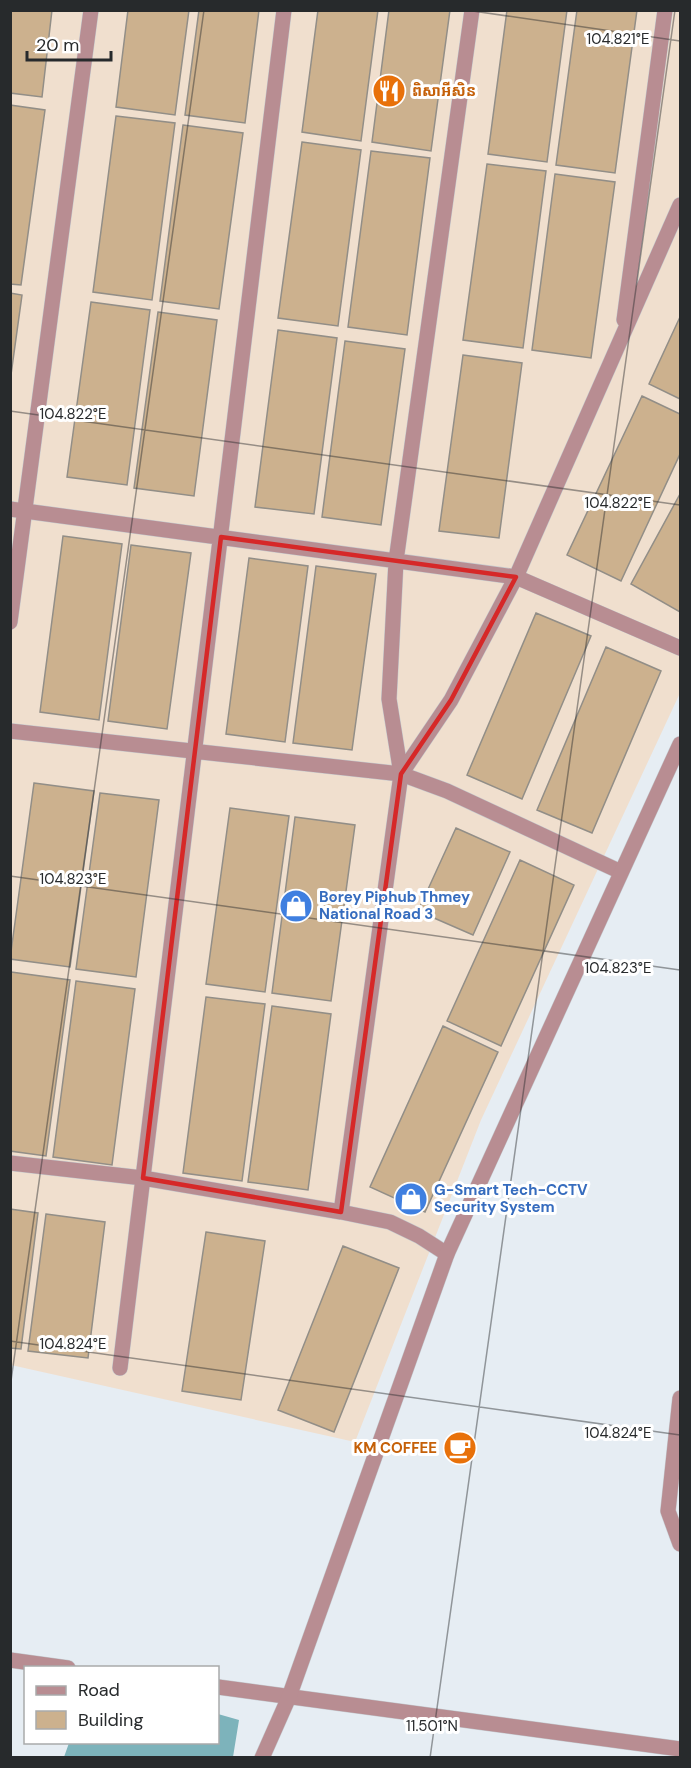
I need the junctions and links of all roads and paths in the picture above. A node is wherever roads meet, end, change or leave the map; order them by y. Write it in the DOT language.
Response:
graph roads {
  1 [pos="91,10"];
  2 [pos="284,10"];
  3 [pos="472,10"];
  4 [pos="665,10"];
  5 [pos="681,205"];
  6 [pos="622,336"];
  7 [pos="18,510"];
  8 [pos="221,537"];
  9 [pos="396,561"];
  10 [pos="516,577"];
  11 [pos="10,622"];
  12 [pos="681,648"];
  13 [pos="10,731"];
  14 [pos="681,744"];
  15 [pos="194,751"];
  16 [pos="401,774"];
  17 [pos="621,872"];
  18 [pos="10,1163"];
  19 [pos="143,1178"];
  20 [pos="341,1212"];
  21 [pos="447,1254"];
  22 [pos="120,1368"];
  23 [pos="681,1398"];
  24 [pos="681,1544"];
  25 [pos="10,1660"];
  26 [pos="54,1666"];
  27 [pos="219,1687"];
  28 [pos="289,1697"];
  29 [pos="681,1749"];
  30 [pos="262,1758"];
  1 -- 7 [label="street"];
  2 -- 8 [label="street"];
  3 -- 9 [label="street"];
  4 -- 6 [label="street"];
  5 -- 6 [label="street"];
  6 -- 10 [label="street"];
  7 -- 8 [label="street"];
  7 -- 11 [label="street"];
  8 -- 9 [label="street"];
  8 -- 15 [label="street"];
  9 -- 10 [label="street"];
  9 -- 16 [label="street"];
  10 -- 12 [label="street"];
  10 -- 16 [label="street"];
  13 -- 15 [label="street"];
  14 -- 17 [label="street"];
  15 -- 16 [label="street"];
  15 -- 19 [label="street"];
  16 -- 17 [label="street"];
  16 -- 20 [label="street"];
  17 -- 21 [label="street"];
  18 -- 19 [label="street"];
  19 -- 20 [label="street"];
  19 -- 22 [label="street"];
  20 -- 21 [label="street"];
  21 -- 28 [label="street"];
  23 -- 24 [label="street"];
  25 -- 26 [label="street"];
  27 -- 28 [label="street"];
  28 -- 29 [label="street"];
  28 -- 30 [label="street"];
}
